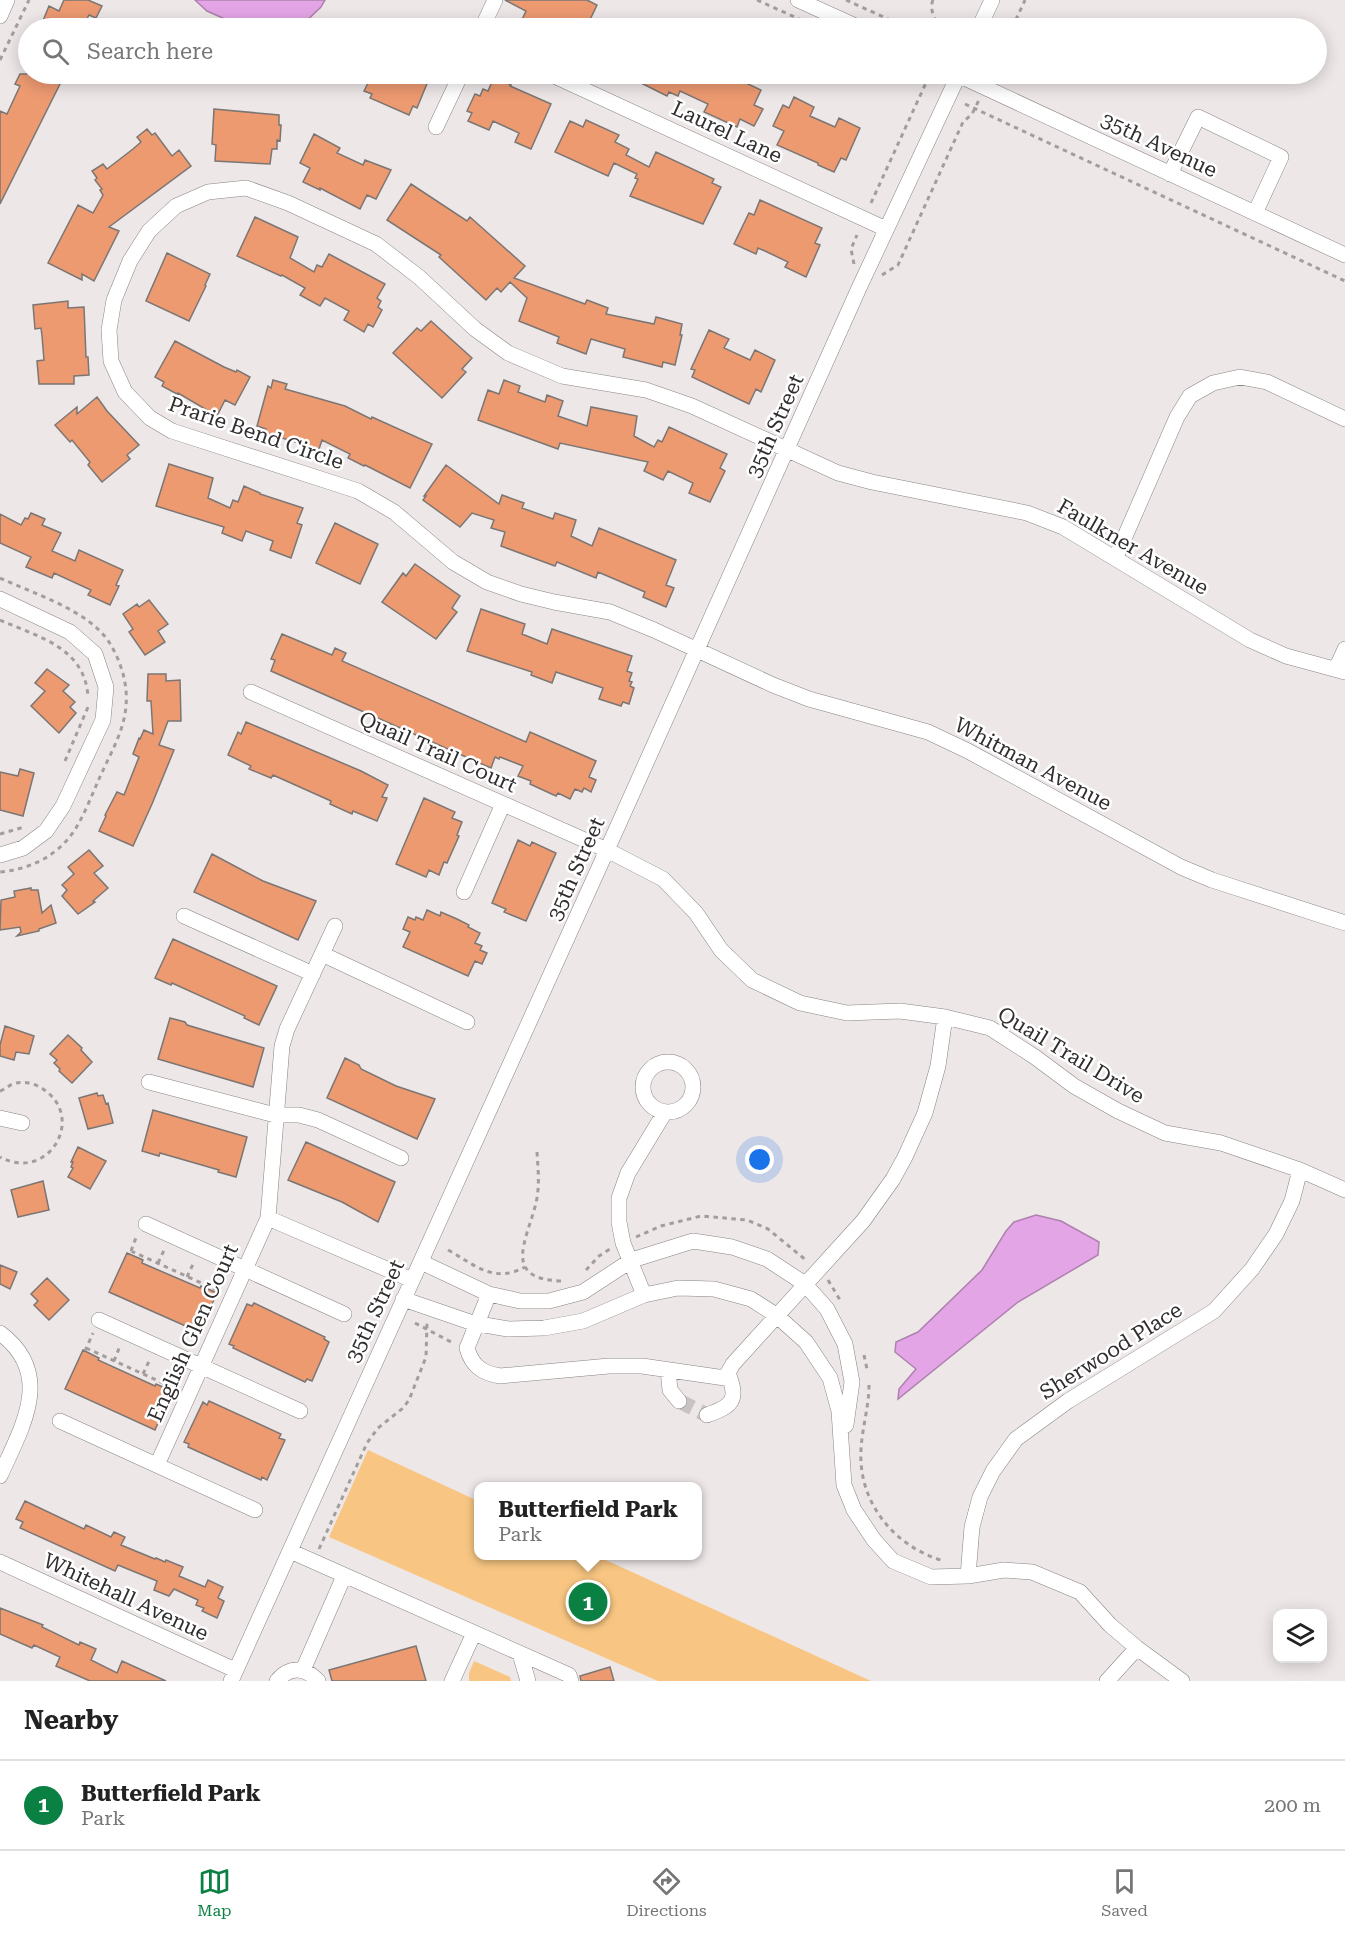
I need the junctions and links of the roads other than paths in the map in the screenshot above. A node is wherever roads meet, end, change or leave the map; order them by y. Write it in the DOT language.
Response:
graph roads {
  1 [pos="8,0"];
  2 [pos="495,0"];
  3 [pos="798,0"];
  4 [pos="992,0"];
  5 [pos="829,6"];
  6 [pos="0,16"];
  7 [pos="487,18"];
  8 [pos="846,18"];
  9 [pos="984,18"];
  10 [pos="456,84"];
  11 [pos="572,84"];
  12 [pos="953,84"];
  13 [pos="979,84"];
  14 [pos="435,127"];
  15 [pos="1170,174"];
  16 [pos="1255,213"];
  17 [pos="886,229"];
  18 [pos="1345,255"];
  19 [pos="1345,419"];
  20 [pos="788,450"];
  21 [pos="1116,557"];
  22 [pos="0,599"];
  23 [pos="1345,649"];
  24 [pos="698,650"];
  25 [pos="1340,671"];
  26 [pos="251,692"];
  27 [pos="503,804"];
  28 [pos="608,850"];
  29 [pos="0,855"];
  30 [pos="464,892"];
  31 [pos="183,916"];
  32 [pos="1345,923"];
  33 [pos="335,926"];
  34 [pos="322,954"];
  35 [pos="313,974"];
  36 [pos="945,1017"];
  37 [pos="467,1023"];
  38 [pos="149,1082"];
  39 [pos="665,1112"];
  40 [pos="275,1114"];
  41 [pos="0,1118"];
  42 [pos="22,1123"];
  43 [pos="401,1158"];
  44 [pos="1300,1170"];
  45 [pos="1345,1190"];
  46 [pos="268,1218"];
  47 [pos="147,1224"];
  48 [pos="632,1260"];
  49 [pos="421,1262"];
  50 [pos="245,1269"];
  51 [pos="412,1280"];
  52 [pos="805,1284"];
  53 [pos="489,1294"];
  54 [pos="645,1294"];
  55 [pos="403,1299"];
  56 [pos="344,1314"];
  57 [pos="776,1315"];
  58 [pos="99,1320"];
  59 [pos="478,1323"];
  60 [pos="0,1333"];
  61 [pos="201,1366"];
  62 [pos="668,1370"];
  63 [pos="728,1373"];
  64 [pos="679,1401"];
  65 [pos="300,1411"];
  66 [pos="707,1415"];
  67 [pos="60,1420"];
  68 [pos="842,1448"];
  69 [pos="157,1465"];
  70 [pos="0,1476"];
  71 [pos="255,1510"];
  72 [pos="290,1551"];
  73 [pos="0,1562"];
  74 [pos="344,1576"];
  75 [pos="968,1576"];
  76 [pos="474,1633"];
  77 [pos="1137,1648"];
  78 [pos="520,1654"];
  79 [pos="303,1670"];
  80 [pos="233,1676"];
  81 [pos="277,1681"];
  82 [pos="318,1681"];
  83 [pos="452,1681"];
  84 [pos="528,1681"];
  85 [pos="571,1681"];
  86 [pos="1107,1681"];
  87 [pos="1182,1681"];
  1 -- 6 [label="street"];
  2 -- 7 [label="street"];
  3 -- 5 [label="street"];
  4 -- 9 [label="street"];
  5 -- 8 [label="street"];
  10 -- 14 [label="street"];
  11 -- 17 [label="street, Laurel Lane"];
  12 -- 17 [label="street, 35th Street"];
  13 -- 15 [label="street, 35th Avenue"];
  15 -- 16 [label="street, 35th Avenue"];
  15 -- 16 [label="street"];
  16 -- 18 [label="street, 35th Avenue"];
  17 -- 20 [label="street, 35th Street"];
  19 -- 21 [label="street"];
  20 -- 21 [label="street, Faulkner Avenue"];
  20 -- 24 [label="street, 35th Street"];
  20 -- 24 [label="street, Prarie Bend Circle"];
  21 -- 25 [label="street, Faulkner Avenue"];
  22 -- 29 [label="street"];
  23 -- 25 [label="street"];
  24 -- 28 [label="street, 35th Street"];
  24 -- 32 [label="street, Whitman Avenue"];
  26 -- 27 [label="street, Quail Trail Court"];
  27 -- 28 [label="street, Quail Trail Court"];
  27 -- 30 [label="street"];
  28 -- 36 [label="street, Quail Trail Drive"];
  28 -- 49 [label="street, 35th Street"];
  31 -- 35 [label="street"];
  33 -- 34 [label="street, English Glen Court"];
  34 -- 35 [label="street, English Glen Court"];
  34 -- 37 [label="street"];
  35 -- 40 [label="street, English Glen Court"];
  36 -- 44 [label="street, Quail Trail Drive"];
  36 -- 52 [label="street"];
  38 -- 40 [label="street"];
  39 -- 48 [label="street"];
  40 -- 43 [label="street"];
  40 -- 46 [label="street, English Glen Court"];
  41 -- 42 [label="street"];
  44 -- 45 [label="street, Quail Trail Drive"];
  44 -- 75 [label="street, Sherwood Place"];
  46 -- 50 [label="street, English Glen Court"];
  46 -- 51 [label="street"];
  47 -- 50 [label="street"];
  48 -- 52 [label="street"];
  48 -- 53 [label="street"];
  48 -- 54 [label="street"];
  49 -- 51 [label="street, 35th Street"];
  49 -- 53 [label="street"];
  50 -- 56 [label="street"];
  50 -- 61 [label="street, English Glen Court"];
  51 -- 55 [label="street, 35th Street"];
  52 -- 57 [label="street"];
  52 -- 68 [label="street"];
  53 -- 59 [label="street"];
  54 -- 57 [label="street"];
  54 -- 59 [label="street"];
  55 -- 59 [label="street"];
  55 -- 72 [label="street, 35th Street"];
  57 -- 63 [label="street"];
  57 -- 68 [label="street"];
  58 -- 61 [label="street"];
  59 -- 62 [label="street"];
  60 -- 70 [label="street"];
  61 -- 65 [label="street"];
  61 -- 69 [label="street, English Glen Court"];
  62 -- 63 [label="street"];
  62 -- 64 [label="street"];
  63 -- 66 [label="street"];
  67 -- 69 [label="street"];
  68 -- 75 [label="street"];
  69 -- 71 [label="street"];
  72 -- 74 [label="street"];
  72 -- 80 [label="street, 35th Street"];
  73 -- 80 [label="street, Whitehall Avenue"];
  74 -- 76 [label="street"];
  74 -- 79 [label="street"];
  75 -- 77 [label="street"];
  76 -- 78 [label="street"];
  76 -- 83 [label="street"];
  77 -- 86 [label="street"];
  77 -- 87 [label="street"];
  78 -- 84 [label="street"];
  78 -- 85 [label="street"];
  79 -- 81 [label="street"];
  79 -- 82 [label="street"];
}
